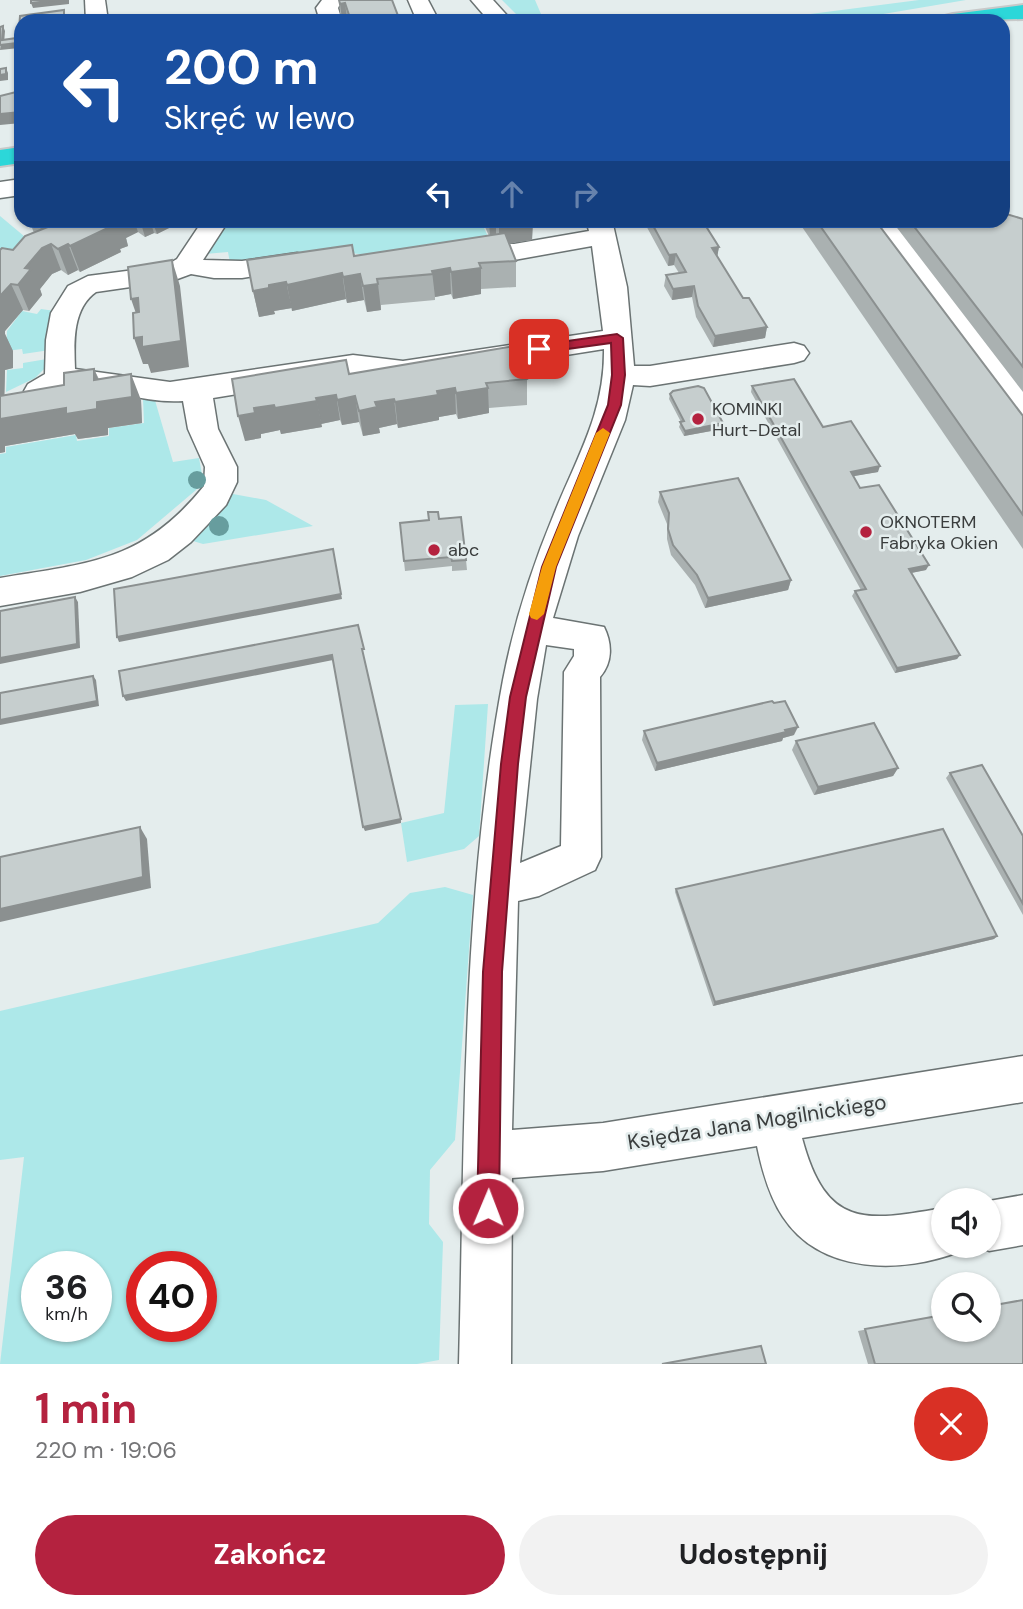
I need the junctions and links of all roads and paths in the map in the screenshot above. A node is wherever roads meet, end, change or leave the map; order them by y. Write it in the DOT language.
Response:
graph roads {
  1 [pos="481,0"];
  2 [pos="494,14"];
  3 [pos="211,228"];
  4 [pos="601,228"];
  5 [pos="888,228"];
  6 [pos="439,256"];
  7 [pos="320,260"];
  8 [pos="187,265"];
  9 [pos="794,353"];
  10 [pos="618,357"];
  11 [pos="60,379"];
  12 [pos="197,390"];
  13 [pos="16,397"];
  14 [pos="1023,406"];
  15 [pos="0,592"];
  16 [pos="533,629"];
  17 [pos="500,882"];
  18 [pos="1023,1079"];
  19 [pos="774,1120"];
  20 [pos="489,1156"];
  21 [pos="1023,1220"];
  22 [pos="1001,1224"];
  23 [pos="931,1235"];
  24 [pos="485,1364"];
  1 -- 2 [label="street"];
  3 -- 8 [label="street"];
  4 -- 6 [label="street"];
  4 -- 10 [label="street"];
  5 -- 14 [label="street"];
  7 -- 8 [label="street"];
  8 -- 11 [label="street"];
  9 -- 10 [label="street"];
  10 -- 12 [label="street"];
  10 -- 16 [label="street"];
  11 -- 12 [label="street"];
  11 -- 13 [label="street"];
  12 -- 15 [label="street"];
  16 -- 17 [label="street"];
  16 -- 17 [label="street"];
  17 -- 20 [label="street"];
  18 -- 19 [label="street, Księdza Jana Mogilnickiego"];
  19 -- 20 [label="street, Księdza Jana Mogilnickiego"];
  19 -- 23 [label="street"];
  20 -- 24 [label="street"];
  21 -- 22 [label="street"];
}
